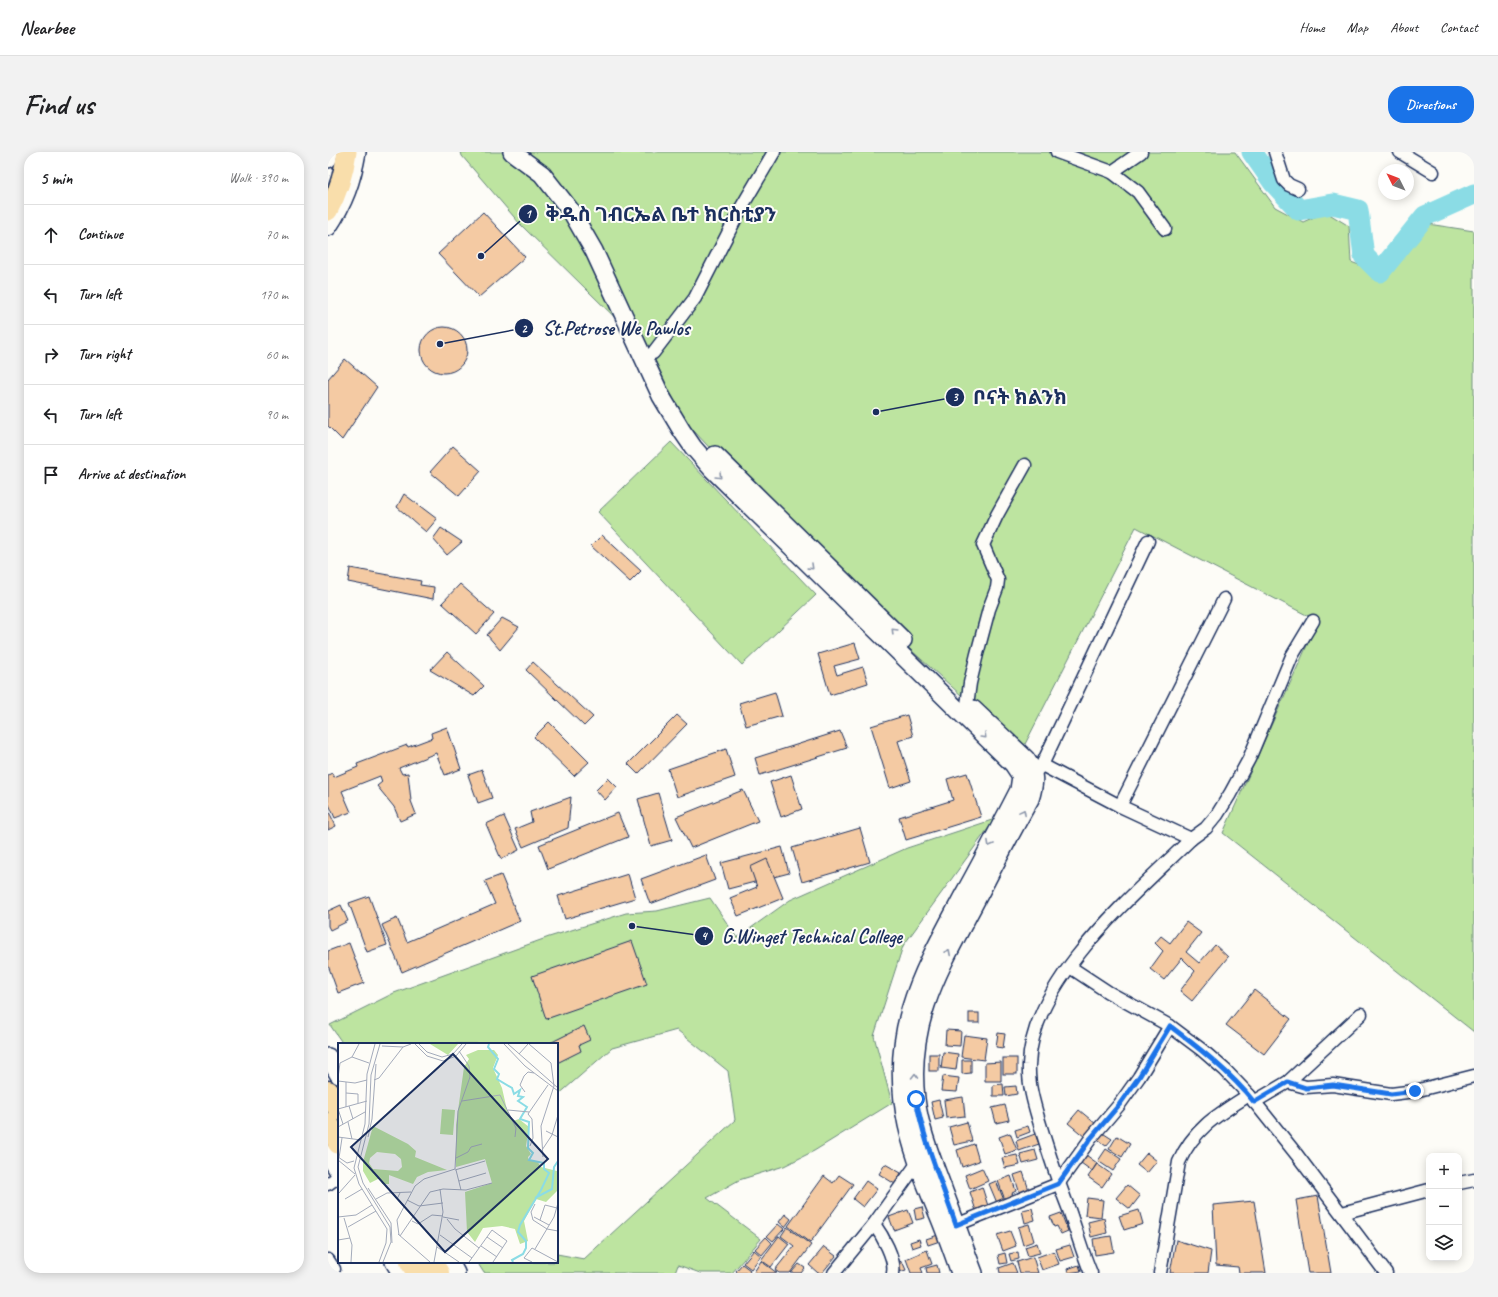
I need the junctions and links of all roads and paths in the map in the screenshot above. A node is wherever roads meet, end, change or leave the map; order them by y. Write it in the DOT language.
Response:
graph roads {
  1 [pos="330,152"];
  2 [pos="340,152"];
  3 [pos="347,152"];
  4 [pos="357,152"];
  5 [pos="512,152"];
  6 [pos="531,152"];
  7 [pos="774,152"];
  8 [pos="1057,152"];
  9 [pos="1142,152"];
  10 [pos="1275,152"];
  11 [pos="1400,152"];
  12 [pos="328,159"];
  13 [pos="1112,172"];
  14 [pos="1433,172"];
  15 [pos="1298,189"];
  16 [pos="328,194"];
  17 [pos="328,211"];
  18 [pos="328,227"];
  19 [pos="1165,229"];
  20 [pos="632,322"];
  21 [pos="653,354"];
  22 [pos="1025,465"];
  23 [pos="1148,541"];
  24 [pos="1224,599"];
  25 [pos="1313,621"];
  26 [pos="968,705"];
  27 [pos="1038,769"];
  28 [pos="1120,806"];
  29 [pos="1191,840"];
  30 [pos="1070,967"];
  31 [pos="1361,1014"];
  32 [pos="1170,1026"];
  33 [pos="328,1057"];
  34 [pos="338,1073"];
  35 [pos="1474,1076"];
  36 [pos="1288,1082"];
  37 [pos="328,1092"];
  38 [pos="1252,1099"];
  39 [pos="338,1107"];
  40 [pos="328,1124"];
  41 [pos="338,1141"];
  42 [pos="328,1154"];
  43 [pos="923,1156"];
  44 [pos="338,1170"];
  45 [pos="338,1177"];
  46 [pos="1474,1180"];
  47 [pos="1462,1182"];
  48 [pos="328,1184"];
  49 [pos="1058,1184"];
  50 [pos="1426,1191"];
  51 [pos="1342,1213"];
  52 [pos="874,1224"];
  53 [pos="956,1225"];
  54 [pos="395,1263"];
  55 [pos="412,1263"];
  56 [pos="431,1263"];
  57 [pos="451,1263"];
  58 [pos="839,1272"];
  59 [pos="401,1273"];
  60 [pos="418,1273"];
  61 [pos="438,1273"];
  62 [pos="456,1273"];
  63 [pos="893,1273"];
  64 [pos="960,1273"];
  65 [pos="974,1273"];
  66 [pos="1091,1273"];
  67 [pos="1160,1273"];
  68 [pos="1386,1273"];
  1 -- 12 [label="main road"];
  2 -- 16 [label="main road"];
  3 -- 17 [label="main road"];
  4 -- 18 [label="main road"];
  5 -- 20 [label="main road"];
  6 -- 20 [label="main road"];
  7 -- 21 [label="street"];
  8 -- 13 [label="street"];
  9 -- 13 [label="street"];
  10 -- 15 [label="street"];
  11 -- 14 [label="street"];
  13 -- 19 [label="street"];
  20 -- 21 [label="main road"];
  20 -- 43 [label="main road, one-way"];
  26 -- 21 [label="main road, one-way"];
  22 -- 26 [label="street"];
  23 -- 27 [label="street"];
  24 -- 28 [label="street"];
  25 -- 29 [label="street"];
  26 -- 27 [label="main road"];
  27 -- 28 [label="street"];
  43 -- 27 [label="main road, one-way"];
  28 -- 29 [label="street"];
  29 -- 30 [label="street"];
  30 -- 32 [label="street"];
  30 -- 49 [label="street"];
  31 -- 36 [label="street"];
  32 -- 38 [label="street"];
  32 -- 49 [label="street"];
  33 -- 34 [label="main road"];
  35 -- 36 [label="street"];
  36 -- 38 [label="street"];
  37 -- 39 [label="highway"];
  38 -- 51 [label="street"];
  38 -- 67 [label="street"];
  40 -- 41 [label="highway"];
  42 -- 44 [label="main road"];
  43 -- 52 [label="street"];
  43 -- 53 [label="main road"];
  43 -- 64 [label="main road"];
  45 -- 48 [label="street"];
  46 -- 47 [label="street"];
  49 -- 53 [label="street"];
  49 -- 66 [label="street"];
  50 -- 51 [label="street"];
  51 -- 68 [label="street"];
  52 -- 58 [label="street"];
  52 -- 63 [label="street"];
  53 -- 65 [label="main road"];
  54 -- 59 [label="main road"];
  55 -- 60 [label="highway"];
  56 -- 61 [label="highway"];
  57 -- 62 [label="main road"];
}
